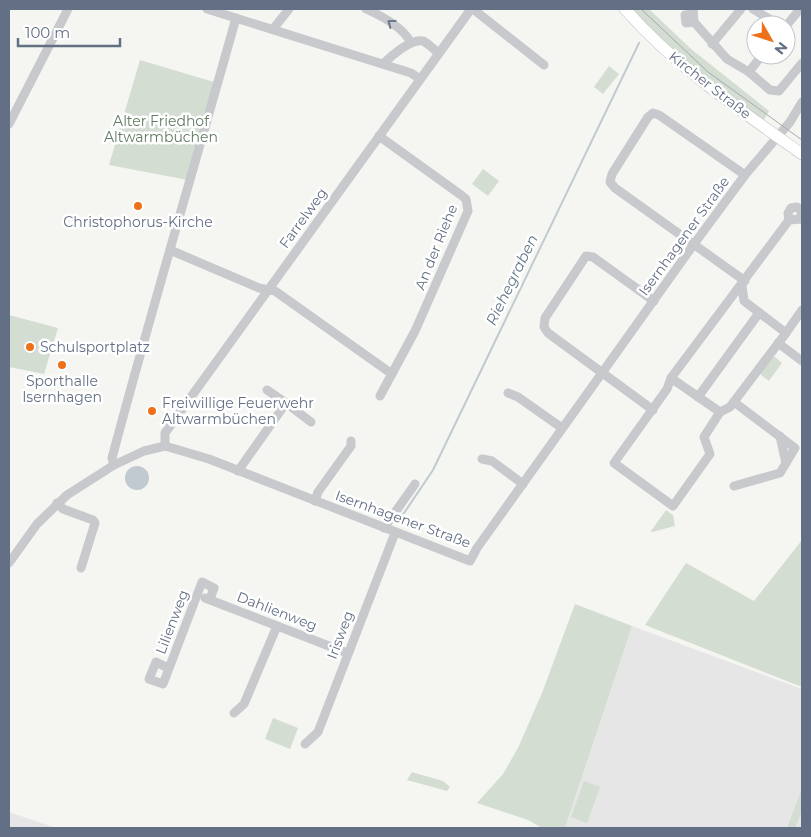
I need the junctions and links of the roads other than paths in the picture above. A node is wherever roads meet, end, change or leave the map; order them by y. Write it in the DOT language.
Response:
graph roads {
  1 [pos="68,9"];
  2 [pos="207,9"];
  3 [pos="289,9"];
  4 [pos="366,9"];
  5 [pos="472,9"];
  6 [pos="626,9"];
  7 [pos="741,9"];
  8 [pos="693,15"];
  9 [pos="236,18"];
  10 [pos="273,29"];
  11 [pos="411,43"];
  12 [pos="712,44"];
  13 [pos="439,53"];
  14 [pos="802,63"];
  15 [pos="383,64"];
  16 [pos="544,64"];
  17 [pos="754,65"];
  18 [pos="749,72"];
  19 [pos="420,79"];
  20 [pos="802,102"];
  21 [pos="9,124"];
  22 [pos="380,136"];
  23 [pos="778,137"];
  24 [pos="802,154"];
  25 [pos="745,175"];
  26 [pos="802,218"];
  27 [pos="694,244"];
  28 [pos="170,250"];
  29 [pos="743,283"];
  30 [pos="268,290"];
  31 [pos="654,301"];
  32 [pos="802,310"];
  33 [pos="759,312"];
  34 [pos="786,333"];
  35 [pos="778,343"];
  36 [pos="802,361"];
  37 [pos="602,372"];
  38 [pos="392,374"];
  39 [pos="671,378"];
  40 [pos="268,390"];
  41 [pos="508,394"];
  42 [pos="380,396"];
  43 [pos="698,398"];
  44 [pos="734,402"];
  45 [pos="286,403"];
  46 [pos="653,410"];
  47 [pos="720,412"];
  48 [pos="311,422"];
  49 [pos="562,428"];
  50 [pos="351,441"];
  51 [pos="165,446"];
  52 [pos="482,459"];
  53 [pos="114,464"];
  54 [pos="238,471"];
  55 [pos="415,484"];
  56 [pos="523,484"];
  57 [pos="734,486"];
  58 [pos="315,501"];
  59 [pos="56,503"];
  60 [pos="384,528"];
  61 [pos="395,533"];
  62 [pos="9,563"];
  63 [pos="81,568"];
  64 [pos="197,594"];
  65 [pos="210,600"];
  66 [pos="277,626"];
  67 [pos="347,653"];
  68 [pos="168,668"];
  69 [pos="234,713"];
  70 [pos="306,744"];
  1 -- 21 [label="street"];
  2 -- 9 [label="street"];
  3 -- 10 [label="street"];
  11 -- 4 [label="street, one-way"];
  5 -- 13 [label="street, Farrelweg"];
  5 -- 16 [label="street"];
  6 -- 23 [label="main road, Kircher Straße"];
  7 -- 12 [label="street"];
  8 -- 12 [label="street"];
  9 -- 10 [label="street"];
  9 -- 28 [label="street"];
  10 -- 15 [label="street"];
  11 -- 13 [label="street"];
  11 -- 15 [label="street"];
  12 -- 18 [label="street"];
  13 -- 19 [label="street, Farrelweg"];
  14 -- 18 [label="street"];
  15 -- 19 [label="street"];
  17 -- 18 [label="street"];
  19 -- 22 [label="street, Farrelweg"];
  20 -- 23 [label="street, Isernhagener Straße"];
  22 -- 30 [label="street, Farrelweg"];
  22 -- 38 [label="street, An der Riehe"];
  23 -- 24 [label="main road, Kircher Straße"];
  23 -- 25 [label="street, Isernhagener Straße"];
  25 -- 27 [label="street, Isernhagener Straße"];
  25 -- 27 [label="street"];
  26 -- 29 [label="street"];
  27 -- 29 [label="street"];
  27 -- 31 [label="street, Isernhagener Straße"];
  28 -- 30 [label="street"];
  28 -- 53 [label="street"];
  29 -- 33 [label="street"];
  29 -- 39 [label="street"];
  30 -- 38 [label="street"];
  30 -- 51 [label="street, Farrelweg"];
  31 -- 37 [label="street, Isernhagener Straße"];
  31 -- 37 [label="street"];
  32 -- 34 [label="street"];
  33 -- 34 [label="street"];
  33 -- 43 [label="street"];
  34 -- 35 [label="street"];
  35 -- 36 [label="street"];
  35 -- 44 [label="street"];
  37 -- 46 [label="street"];
  37 -- 49 [label="street, Isernhagener Straße"];
  38 -- 42 [label="street, An der Riehe"];
  39 -- 43 [label="street"];
  39 -- 46 [label="street"];
  40 -- 45 [label="street"];
  41 -- 49 [label="street"];
  43 -- 47 [label="street"];
  44 -- 47 [label="street"];
  44 -- 57 [label="street"];
  45 -- 48 [label="street"];
  45 -- 54 [label="street"];
  46 -- 47 [label="street"];
  49 -- 56 [label="street, Isernhagener Straße"];
  50 -- 58 [label="street"];
  51 -- 53 [label="street"];
  51 -- 54 [label="street, Isernhagener Straße"];
  52 -- 56 [label="street"];
  53 -- 59 [label="street"];
  54 -- 58 [label="street, Isernhagener Straße"];
  55 -- 60 [label="street"];
  56 -- 61 [label="street, Isernhagener Straße"];
  58 -- 60 [label="street, Isernhagener Straße"];
  59 -- 62 [label="street"];
  59 -- 63 [label="street"];
  60 -- 61 [label="street, Isernhagener Straße"];
  61 -- 67 [label="street, Irisweg"];
  64 -- 65 [label="street, Dahlienweg"];
  64 -- 65 [label="street, Lilienweg"];
  64 -- 68 [label="street, Lilienweg"];
  65 -- 66 [label="street, Dahlienweg"];
  66 -- 67 [label="street, Dahlienweg"];
  66 -- 69 [label="street"];
  67 -- 70 [label="street, Irisweg"];
}
